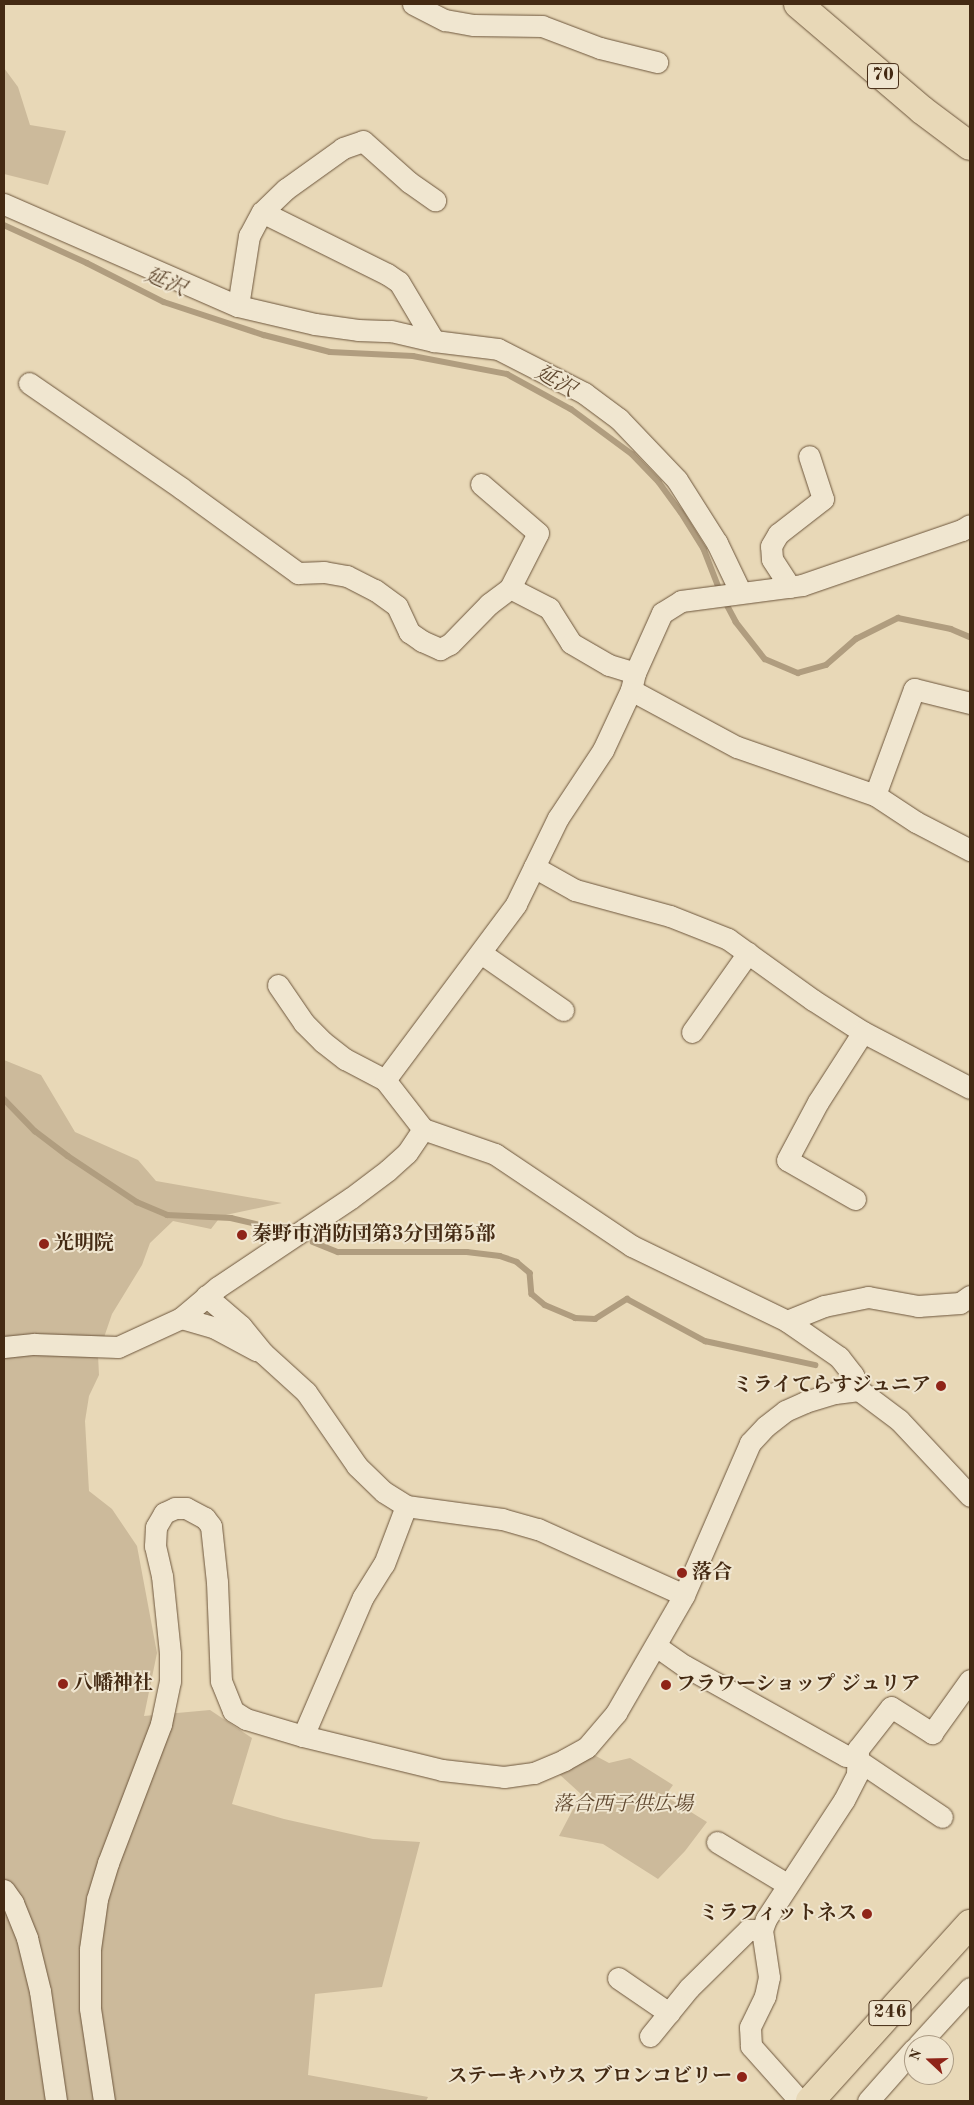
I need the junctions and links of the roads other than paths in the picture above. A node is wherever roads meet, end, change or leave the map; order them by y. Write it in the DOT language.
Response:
graph roads {
  1 [pos="412,4"];
  2 [pos="798,4"];
  3 [pos="657,62"];
  4 [pos="970,146"];
  5 [pos="435,200"];
  6 [pos="4,204"];
  7 [pos="262,212"];
  8 [pos="238,306"];
  9 [pos="434,341"];
  10 [pos="29,383"];
  11 [pos="809,456"];
  12 [pos="481,484"];
  13 [pos="970,525"];
  14 [pos="790,587"];
  15 [pos="510,588"];
  16 [pos="741,593"];
  17 [pos="633,681"];
  18 [pos="970,703"];
  19 [pos="874,795"];
  20 [pos="970,850"];
  21 [pos="534,867"];
  22 [pos="748,953"];
  23 [pos="481,954"];
  24 [pos="278,985"];
  25 [pos="563,1010"];
  26 [pos="692,1032"];
  27 [pos="863,1032"];
  28 [pos="385,1080"];
  29 [pos="970,1088"];
  30 [pos="423,1129"];
  31 [pos="855,1199"];
  32 [pos="206,1296"];
  33 [pos="970,1296"];
  34 [pos="181,1318"];
  35 [pos="787,1321"];
  36 [pos="4,1346"];
  37 [pos="263,1353"];
  38 [pos="859,1390"];
  39 [pos="970,1496"];
  40 [pos="406,1506"];
  41 [pos="684,1595"];
  42 [pos="656,1646"];
  43 [pos="970,1680"];
  44 [pos="303,1736"];
  45 [pos="859,1758"];
  46 [pos="942,1816"];
  47 [pos="717,1842"];
  48 [pos="787,1884"];
  49 [pos="4,1890"];
  50 [pos="967,1928"];
  51 [pos="762,1930"];
  52 [pos="618,1978"];
  53 [pos="970,1988"];
  54 [pos="668,2013"];
  55 [pos="927,2035"];
  56 [pos="650,2036"];
  57 [pos="904,2060"];
  58 [pos="56,2101"];
  59 [pos="104,2101"];
  60 [pos="800,2101"];
  61 [pos="810,2101"];
  62 [pos="868,2101"];
  1 -- 3 [label="street"];
  2 -- 4 [label="main road, 70"];
  5 -- 7 [label="street"];
  6 -- 8 [label="street"];
  7 -- 8 [label="street"];
  7 -- 9 [label="street"];
  8 -- 9 [label="street"];
  9 -- 16 [label="street"];
  10 -- 15 [label="street"];
  11 -- 14 [label="street"];
  12 -- 15 [label="street"];
  13 -- 14 [label="street"];
  14 -- 16 [label="street"];
  15 -- 17 [label="street"];
  16 -- 17 [label="street"];
  17 -- 19 [label="street"];
  17 -- 21 [label="street"];
  18 -- 19 [label="street"];
  19 -- 20 [label="street"];
  21 -- 22 [label="street"];
  21 -- 23 [label="street"];
  22 -- 26 [label="street"];
  22 -- 27 [label="street"];
  23 -- 25 [label="street"];
  23 -- 28 [label="street"];
  24 -- 28 [label="street"];
  27 -- 29 [label="street"];
  27 -- 31 [label="street"];
  28 -- 30 [label="street"];
  30 -- 32 [label="street"];
  30 -- 35 [label="street"];
  32 -- 34 [label="street"];
  32 -- 37 [label="street"];
  33 -- 35 [label="street"];
  34 -- 36 [label="street"];
  34 -- 37 [label="street"];
  35 -- 38 [label="street"];
  37 -- 40 [label="street"];
  38 -- 39 [label="street"];
  38 -- 41 [label="street"];
  40 -- 41 [label="street"];
  40 -- 44 [label="street"];
  41 -- 42 [label="street"];
  42 -- 44 [label="street"];
  42 -- 45 [label="street"];
  43 -- 45 [label="street"];
  44 -- 59 [label="street"];
  45 -- 46 [label="street"];
  45 -- 48 [label="street"];
  47 -- 48 [label="street"];
  48 -- 51 [label="street"];
  49 -- 58 [label="street"];
  50 -- 61 [label="main road, 246"];
  51 -- 54 [label="street"];
  51 -- 60 [label="street"];
  52 -- 54 [label="street"];
  53 -- 55 [label="street"];
  54 -- 56 [label="street"];
  57 -- 62 [label="street"];
}
